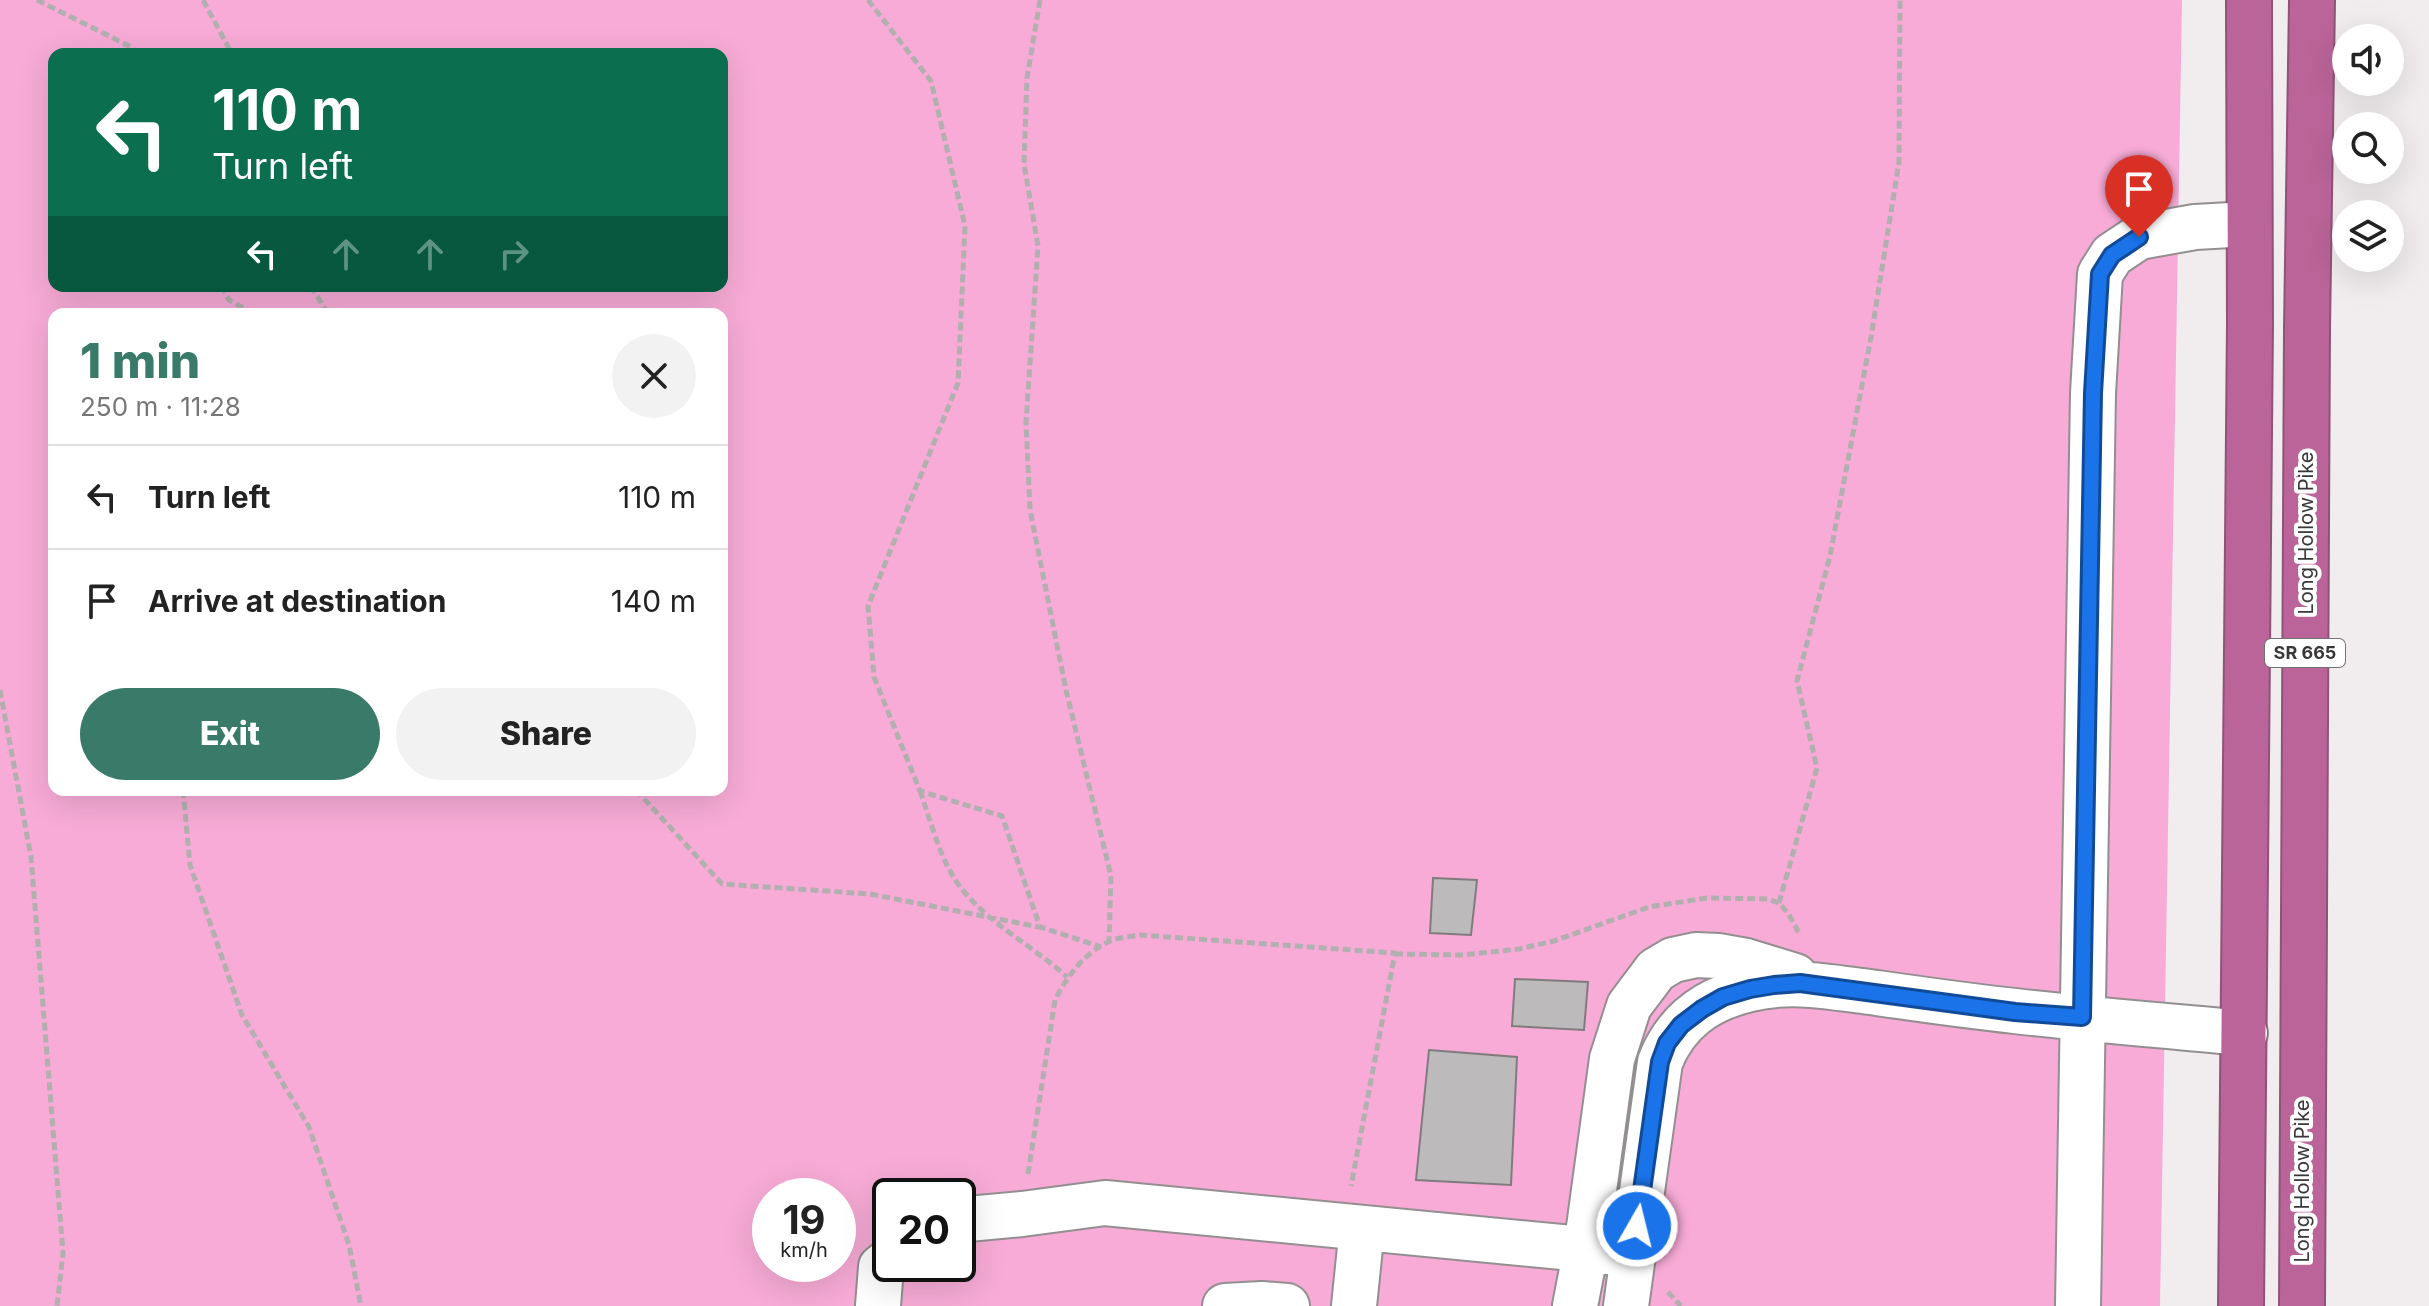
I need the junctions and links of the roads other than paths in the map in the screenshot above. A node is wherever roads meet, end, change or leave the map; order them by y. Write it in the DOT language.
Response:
graph roads {
  1 [pos="2249,0"];
  2 [pos="2312,0"];
  3 [pos="2249,224"];
  4 [pos="1828,987"];
  5 [pos="2082,1017"];
  6 [pos="2245,1033"];
  7 [pos="976,1218"];
  8 [pos="1353,1227"];
  9 [pos="1586,1249"];
  10 [pos="1634,1254"];
  11 [pos="880,1282"];
  12 [pos="878,1306"];
  13 [pos="1225,1306"];
  14 [pos="1287,1306"];
  15 [pos="1354,1306"];
  16 [pos="1575,1306"];
  17 [pos="1626,1306"];
  18 [pos="2078,1306"];
  19 [pos="2241,1306"];
  20 [pos="2302,1306"];
  1 -- 3 [label="highway, SR 665"];
  2 -- 20 [label="highway, Long Hollow Pike / SR 665"];
  3 -- 5 [label="lane"];
  3 -- 6 [label="highway, SR 665"];
  4 -- 5 [label="lane"];
  4 -- 9 [label="lane"];
  4 -- 10 [label="lane"];
  5 -- 6 [label="lane"];
  5 -- 18 [label="lane"];
  6 -- 19 [label="highway, SR 665"];
  7 -- 8 [label="lane"];
  8 -- 9 [label="lane"];
  8 -- 15 [label="lane"];
  9 -- 10 [label="lane"];
  9 -- 16 [label="lane"];
  10 -- 17 [label="lane"];
  11 -- 12 [label="lane"];
  13 -- 14 [label="lane"];
}
